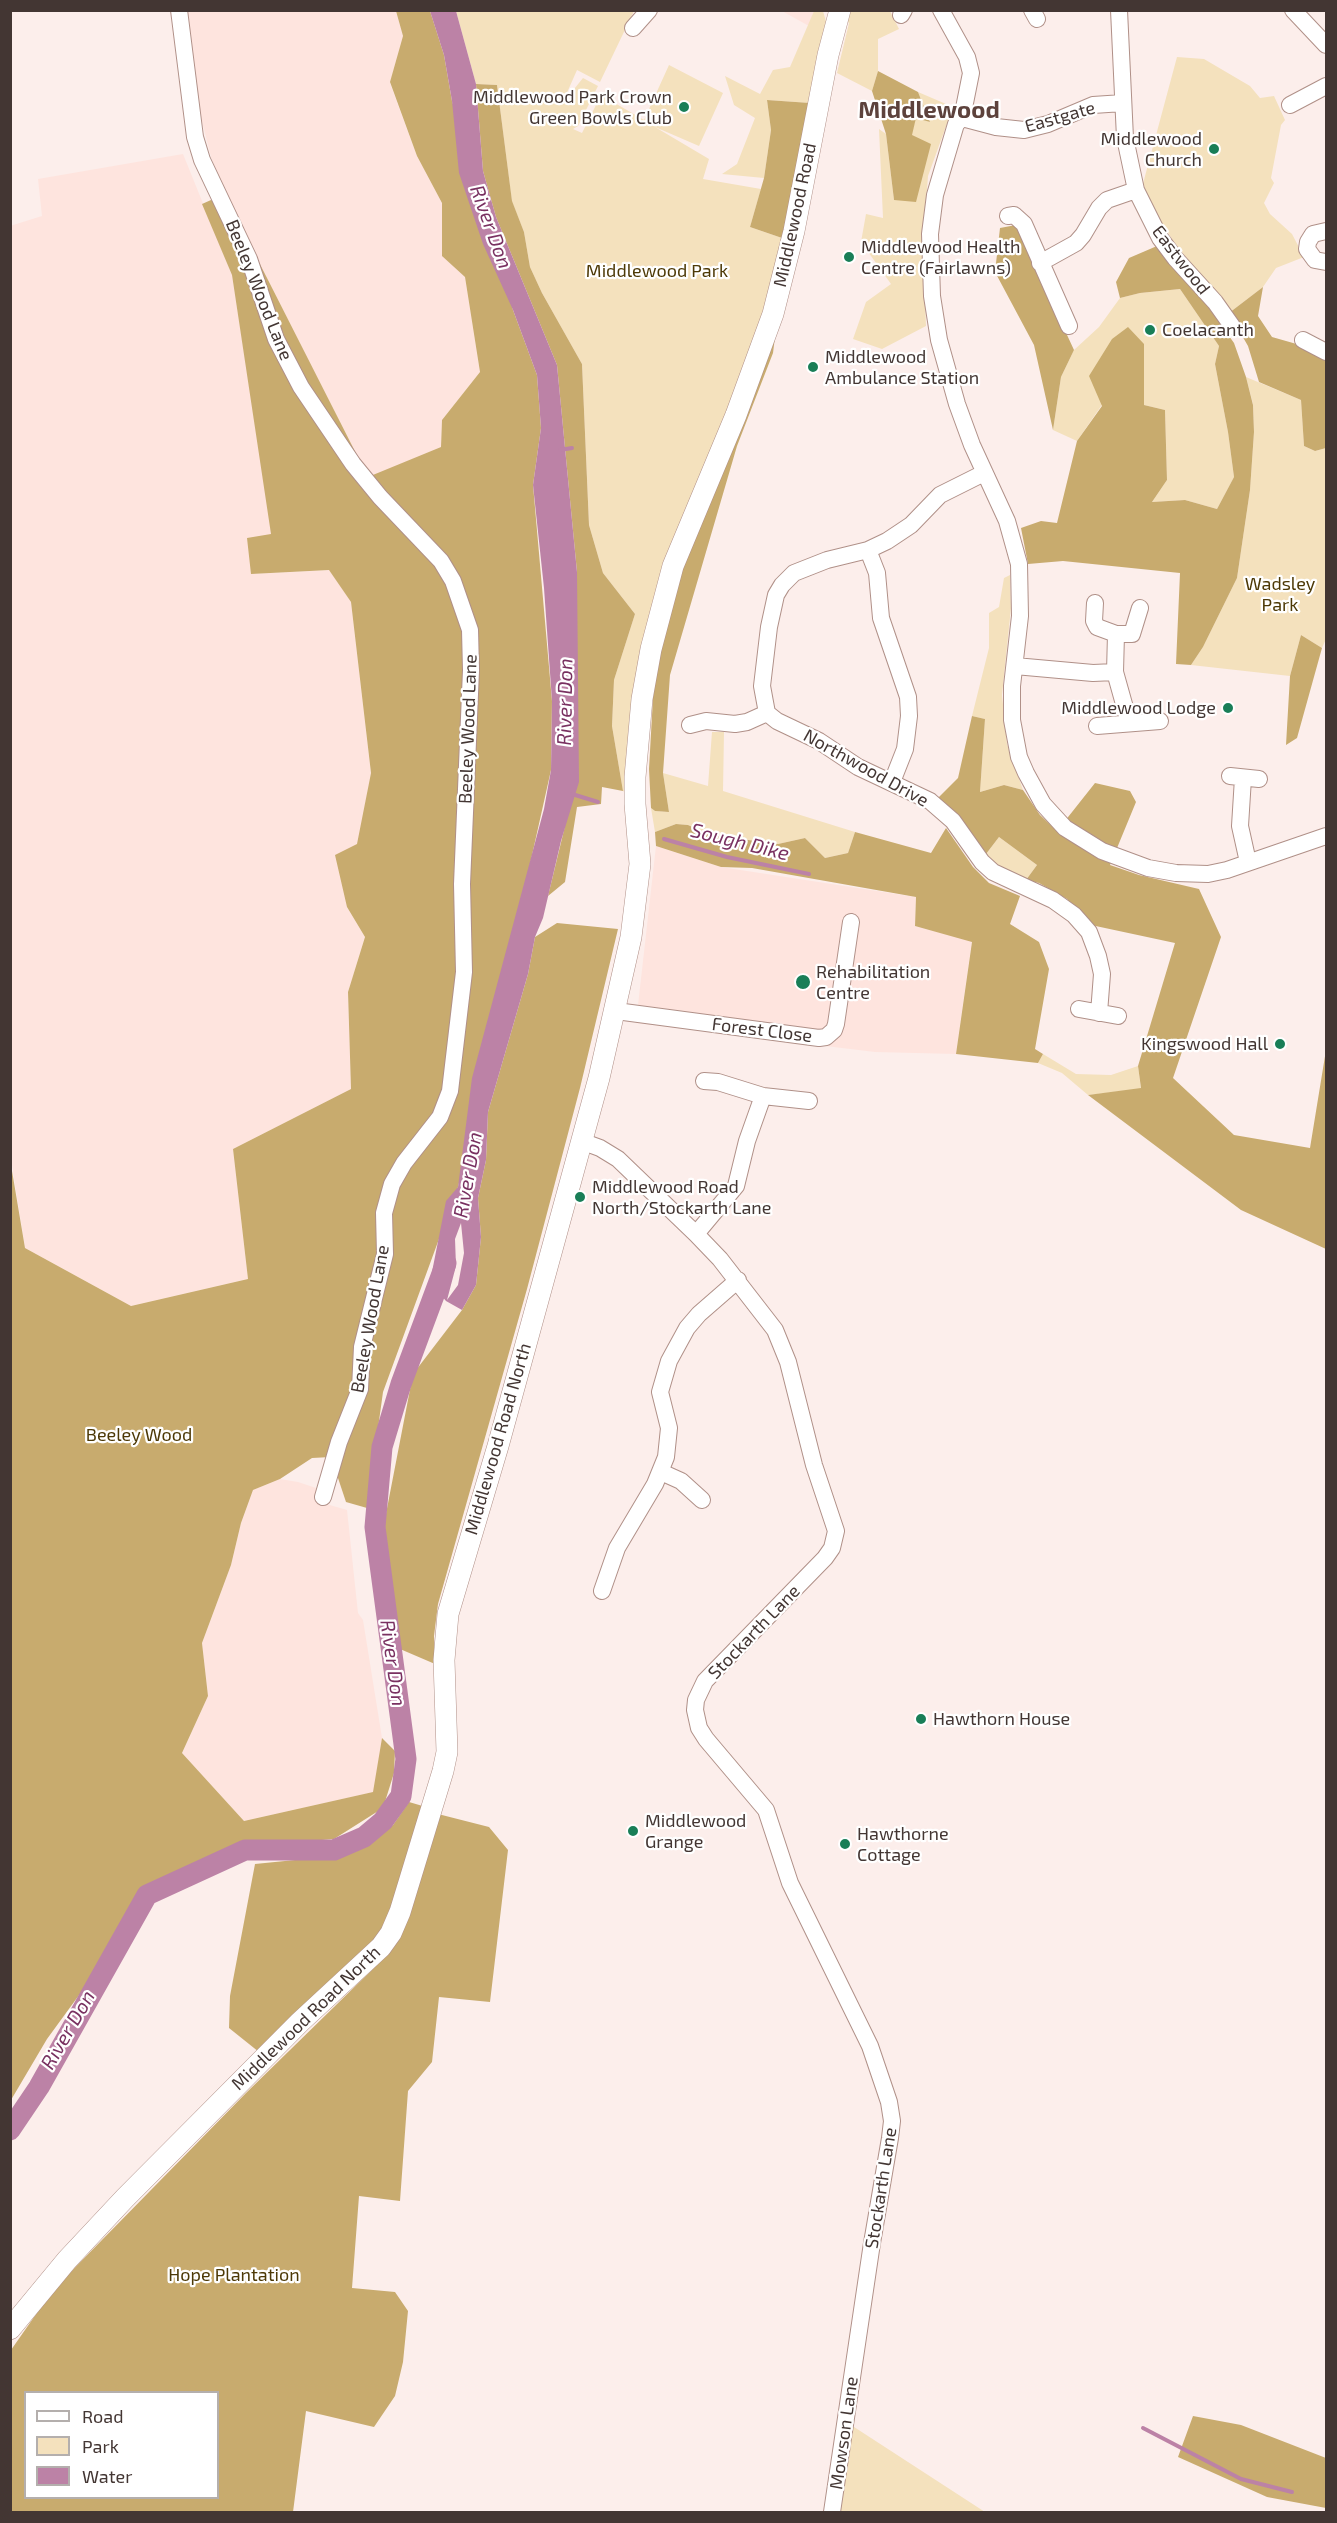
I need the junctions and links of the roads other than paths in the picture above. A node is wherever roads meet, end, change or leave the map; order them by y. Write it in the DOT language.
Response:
graph roads {
  1 [pos="179,10"];
  2 [pos="649,10"];
  3 [pos="840,10"];
  4 [pos="941,10"];
  5 [pos="1119,10"];
  6 [pos="1293,10"];
  7 [pos="633,28"];
  8 [pos="1326,45"];
  9 [pos="1326,86"];
  10 [pos="1123,103"];
  11 [pos="1290,105"];
  12 [pos="962,118"];
  13 [pos="1136,190"];
  14 [pos="1008,216"];
  15 [pos="1326,231"];
  16 [pos="1326,262"];
  17 [pos="1040,263"];
  18 [pos="1232,326"];
  19 [pos="1070,327"];
  20 [pos="1303,340"];
  21 [pos="1326,352"];
  22 [pos="736,415"];
  23 [pos="984,473"];
  24 [pos="868,550"];
  25 [pos="1095,603"];
  26 [pos="1140,608"];
  27 [pos="1116,634"];
  28 [pos="1016,666"];
  29 [pos="1115,672"];
  30 [pos="767,713"];
  31 [pos="1160,721"];
  32 [pos="1129,722"];
  33 [pos="690,725"];
  34 [pos="1097,726"];
  35 [pos="1244,778"];
  36 [pos="892,782"];
  37 [pos="1326,836"];
  38 [pos="1248,862"];
  39 [pos="851,922"];
  40 [pos="1079,1009"];
  41 [pos="616,1011"];
  42 [pos="1099,1013"];
  43 [pos="1118,1016"];
  44 [pos="704,1081"];
  45 [pos="762,1096"];
  46 [pos="809,1101"];
  47 [pos="581,1142"];
  48 [pos="696,1234"];
  49 [pos="738,1280"];
  50 [pos="661,1472"];
  51 [pos="323,1497"];
  52 [pos="702,1500"];
  53 [pos="602,1592"];
  54 [pos="10,2329"];
  55 [pos="856,2353"];
  56 [pos="832,2512"];
  1 -- 51 [label="street, Beeley Wood Lane"];
  2 -- 7 [label="street"];
  3 -- 22 [label="main road, Middlewood Road"];
  4 -- 12 [label="street"];
  5 -- 10 [label="street, Eastwood"];
  6 -- 8 [label="street"];
  9 -- 11 [label="street"];
  10 -- 12 [label="street, Eastgate"];
  10 -- 13 [label="street, Eastwood"];
  12 -- 23 [label="street"];
  13 -- 17 [label="street"];
  13 -- 18 [label="street, Eastwood"];
  14 -- 17 [label="street"];
  15 -- 16 [label="street"];
  17 -- 19 [label="street"];
  20 -- 21 [label="street"];
  22 -- 41 [label="main road, Middlewood Road North"];
  23 -- 24 [label="street"];
  23 -- 28 [label="street"];
  24 -- 30 [label="street"];
  24 -- 36 [label="street"];
  25 -- 27 [label="street"];
  26 -- 27 [label="street"];
  27 -- 29 [label="street"];
  28 -- 29 [label="street"];
  28 -- 38 [label="street"];
  29 -- 32 [label="street"];
  30 -- 33 [label="street"];
  30 -- 36 [label="street, Northwood Drive"];
  31 -- 32 [label="street"];
  32 -- 34 [label="street"];
  35 -- 38 [label="street"];
  36 -- 42 [label="street, Northwood Drive"];
  37 -- 38 [label="street"];
  39 -- 41 [label="street, Forest Close"];
  40 -- 42 [label="street"];
  41 -- 47 [label="main road, Middlewood Road North"];
  42 -- 43 [label="street"];
  44 -- 45 [label="street"];
  45 -- 46 [label="street"];
  45 -- 48 [label="street"];
  47 -- 48 [label="street, Stockarth Lane"];
  47 -- 54 [label="main road, Middlewood Road North"];
  48 -- 49 [label="street, Stockarth Lane"];
  49 -- 50 [label="street"];
  49 -- 55 [label="street, Stockarth Lane"];
  50 -- 52 [label="street"];
  50 -- 53 [label="street"];
  55 -- 56 [label="street, Mowson Lane"];
}
